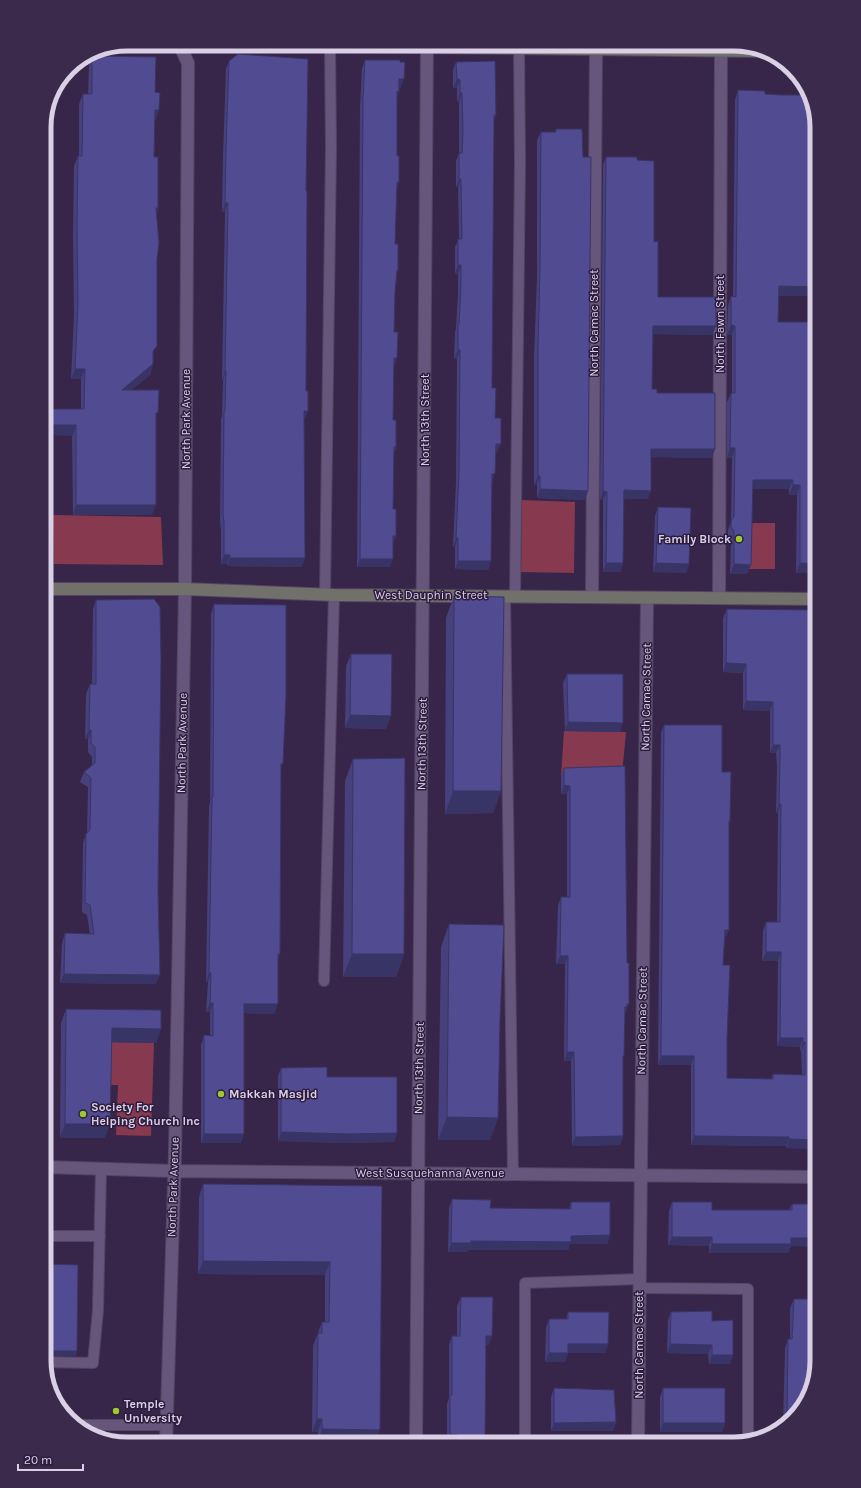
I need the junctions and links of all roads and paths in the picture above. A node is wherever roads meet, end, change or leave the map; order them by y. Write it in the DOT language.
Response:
graph roads {
  1 [pos="182,51"];
  2 [pos="330,51"];
  3 [pos="427,51"];
  4 [pos="519,51"];
  5 [pos="596,51"];
  6 [pos="722,51"];
  7 [pos="739,51"];
  8 [pos="51,588"];
  9 [pos="186,589"];
  10 [pos="330,595"];
  11 [pos="423,595"];
  12 [pos="510,596"];
  13 [pos="592,597"];
  14 [pos="647,598"];
  15 [pos="719,598"];
  16 [pos="810,599"];
  17 [pos="324,981"];
  18 [pos="51,1167"];
  19 [pos="101,1169"];
  20 [pos="173,1171"];
  21 [pos="418,1173"];
  22 [pos="513,1174"];
  23 [pos="640,1175"];
  24 [pos="810,1176"];
  25 [pos="51,1236"];
  26 [pos="100,1236"];
  27 [pos="640,1283"];
  28 [pos="51,1362"];
  29 [pos="87,1425"];
  30 [pos="166,1425"];
  31 [pos="748,1436"];
  32 [pos="166,1437"];
  33 [pos="416,1437"];
  34 [pos="525,1437"];
  35 [pos="638,1437"];
  1 -- 9 [label="street, North Park Avenue"];
  2 -- 10 [label="lane"];
  3 -- 11 [label="street, North 13th Street"];
  4 -- 12 [label="lane"];
  5 -- 13 [label="street, North Camac Street"];
  6 -- 7 [label="street"];
  6 -- 15 [label="street, North Fawn Street"];
  8 -- 9 [label="street, West Dauphin Street"];
  9 -- 10 [label="street, West Dauphin Street"];
  9 -- 20 [label="street, North Park Avenue"];
  10 -- 11 [label="street, West Dauphin Street"];
  10 -- 17 [label="lane"];
  11 -- 12 [label="street, West Dauphin Street"];
  11 -- 21 [label="street, North 13th Street"];
  12 -- 13 [label="street, West Dauphin Street"];
  12 -- 22 [label="lane"];
  13 -- 14 [label="street, West Dauphin Street"];
  14 -- 15 [label="street, West Dauphin Street"];
  14 -- 23 [label="street, North Camac Street"];
  15 -- 16 [label="street, West Dauphin Street"];
  18 -- 19 [label="street, West Susquehanna Avenue"];
  19 -- 20 [label="street, West Susquehanna Avenue"];
  19 -- 26 [label="lane"];
  20 -- 21 [label="street, West Susquehanna Avenue"];
  20 -- 30 [label="street, North Park Avenue"];
  21 -- 22 [label="street, West Susquehanna Avenue"];
  21 -- 33 [label="street, North 13th Street"];
  22 -- 23 [label="street, West Susquehanna Avenue"];
  23 -- 24 [label="street, West Susquehanna Avenue"];
  23 -- 27 [label="street, North Camac Street"];
  25 -- 26 [label="lane"];
  26 -- 28 [label="lane"];
  27 -- 31 [label="lane"];
  27 -- 34 [label="lane"];
  27 -- 35 [label="street, North Camac Street"];
  29 -- 30 [label="lane"];
  30 -- 32 [label="street, North Park Avenue"];
}
